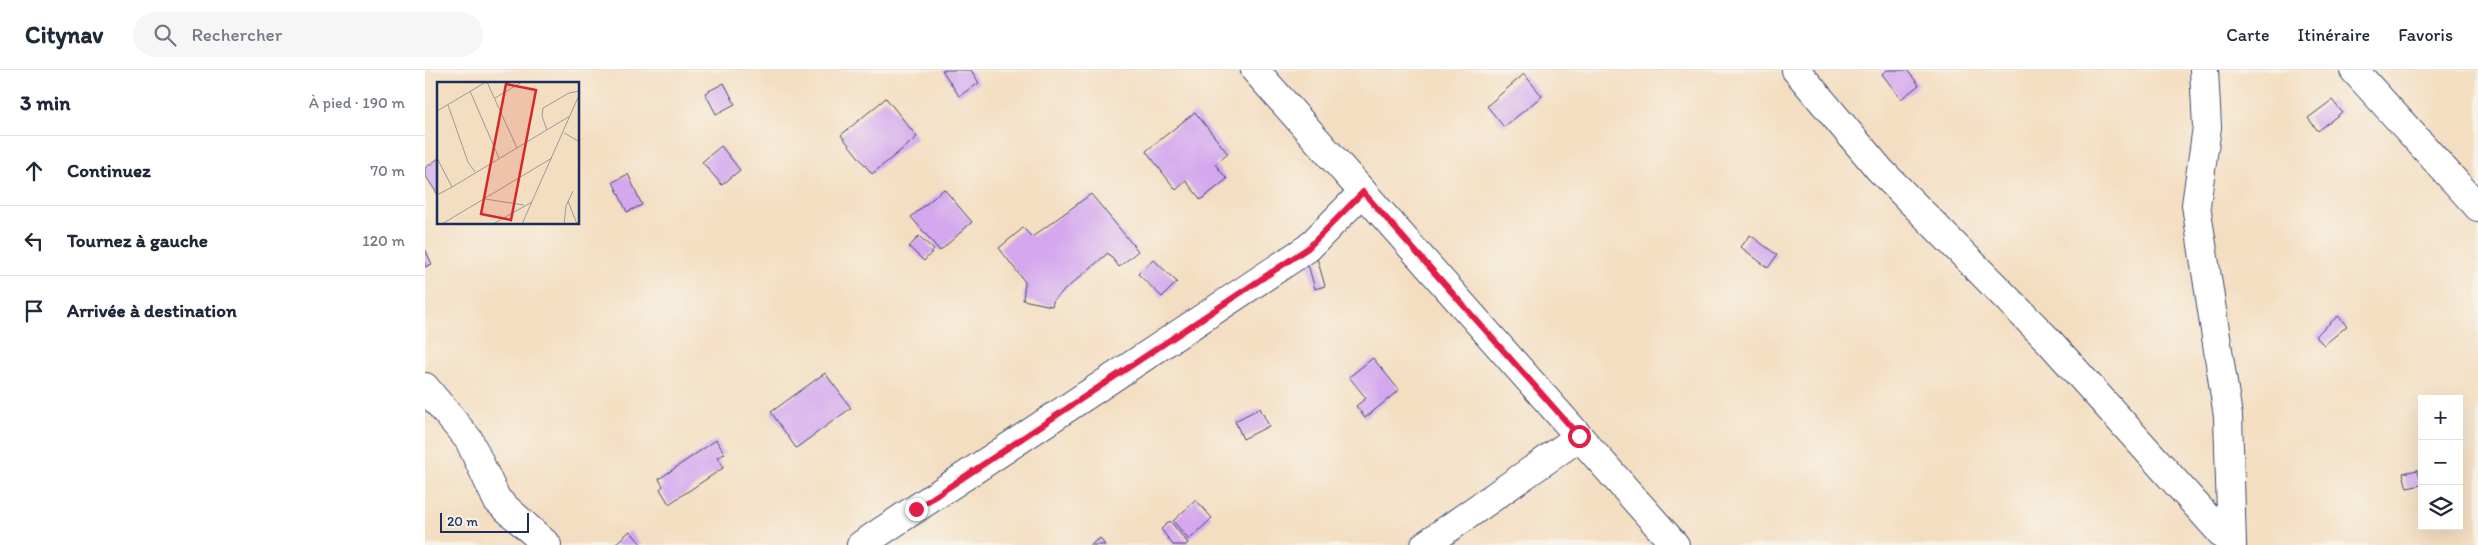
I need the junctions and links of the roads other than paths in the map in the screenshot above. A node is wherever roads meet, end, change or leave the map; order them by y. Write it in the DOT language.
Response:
graph roads {
  1 [pos="1255,70"];
  2 [pos="1796,70"];
  3 [pos="2204,70"];
  4 [pos="2354,70"];
  5 [pos="1363,192"];
  6 [pos="2478,207"];
  7 [pos="425,387"];
  8 [pos="1579,436"];
  9 [pos="547,545"];
  10 [pos="861,545"];
  11 [pos="1425,545"];
  12 [pos="1675,545"];
  13 [pos="2232,545"];
  1 -- 5 [label="street"];
  2 -- 13 [label="street"];
  3 -- 13 [label="street"];
  4 -- 6 [label="street"];
  5 -- 8 [label="street"];
  5 -- 10 [label="street"];
  7 -- 9 [label="street"];
  8 -- 11 [label="street"];
  8 -- 12 [label="street"];
}
